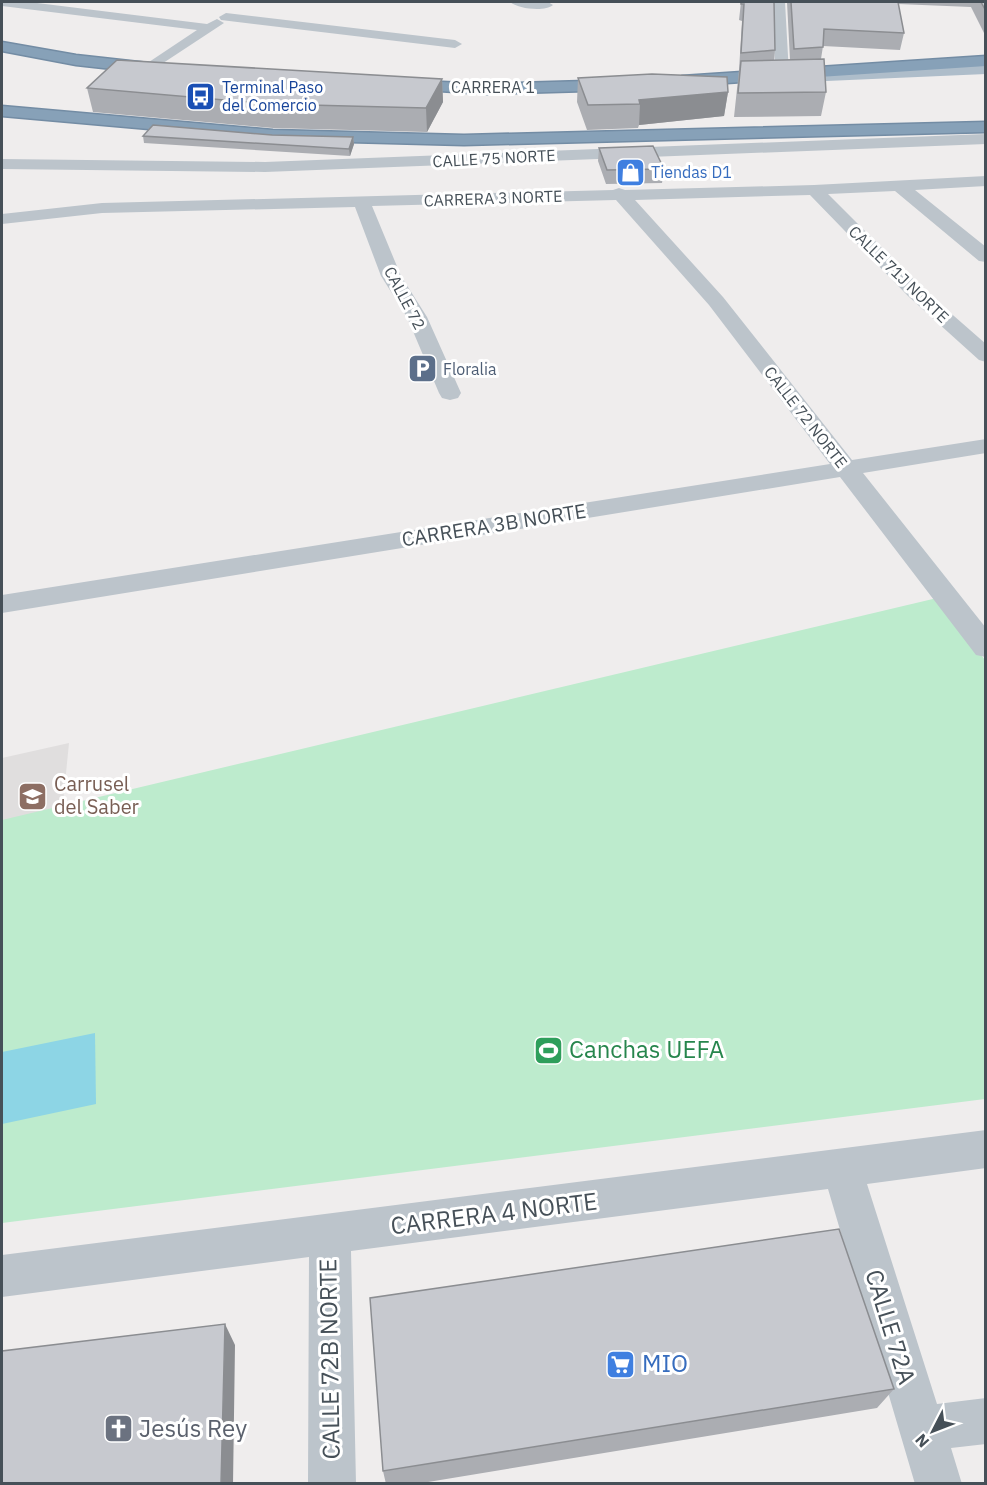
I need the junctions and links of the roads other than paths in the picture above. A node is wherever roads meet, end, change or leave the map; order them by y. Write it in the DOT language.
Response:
graph roads {
  1 [pos="6,2"];
  2 [pos="86,2"];
  3 [pos="516,2"];
  4 [pos="779,2"];
  5 [pos="548,5"];
  6 [pos="150,7"];
  7 [pos="241,7"];
  8 [pos="69,11"];
  9 [pos="226,17"];
  10 [pos="131,18"];
  11 [pos="209,28"];
  12 [pos="455,44"];
  13 [pos="2,47"];
  14 [pos="986,61"];
  15 [pos="148,69"];
  16 [pos="986,69"];
  17 [pos="170,70"];
  18 [pos="782,74"];
  19 [pos="711,79"];
  20 [pos="669,82"];
  21 [pos="378,83"];
  22 [pos="639,84"];
  23 [pos="2,111"];
  24 [pos="986,127"];
  25 [pos="696,134"];
  26 [pos="986,139"];
  27 [pos="2,149"];
  28 [pos="543,155"];
  29 [pos="2,164"];
  30 [pos="30,164"];
  31 [pos="986,181"];
  32 [pos="901,187"];
  33 [pos="814,190"];
  34 [pos="619,193"];
  35 [pos="361,201"];
  36 [pos="2,219"];
  37 [pos="986,257"];
  38 [pos="986,356"];
  39 [pos="450,393"];
  40 [pos="986,446"];
  41 [pos="846,467"];
  42 [pos="2,604"];
  43 [pos="986,648"];
  44 [pos="986,1149"];
  45 [pos="842,1169"];
  46 [pos="330,1235"];
  47 [pos="2,1276"];
  48 [pos="986,1422"];
  49 [pos="921,1429"];
  50 [pos="332,1484"];
  51 [pos="939,1484"];
  1 -- 8 [label="street"];
  2 -- 8 [label="street"];
  3 -- 5 [label="street"];
  4 -- 18 [label="street"];
  6 -- 10 [label="street"];
  7 -- 9 [label="street"];
  8 -- 10 [label="street"];
  9 -- 11 [label="street"];
  9 -- 12 [label="street"];
  10 -- 11 [label="street"];
  11 -- 15 [label="street"];
  13 -- 15 [label="highway"];
  14 -- 18 [label="highway"];
  15 -- 17 [label="highway"];
  16 -- 19 [label="main road"];
  18 -- 19 [label="highway"];
  19 -- 20 [label="highway"];
  21 -- 22 [label="highway, CARRERA 1"];
  23 -- 25 [label="highway"];
  24 -- 25 [label="highway"];
  25 -- 28 [label="highway"];
  26 -- 28 [label="street, CALLE 75 NORTE"];
  27 -- 30 [label="street"];
  28 -- 30 [label="street, CALLE 75 NORTE"];
  29 -- 30 [label="street, CALLE 75 NORTE"];
  31 -- 32 [label="street, CARRERA 3 NORTE"];
  32 -- 33 [label="street, CARRERA 3 NORTE"];
  32 -- 37 [label="street"];
  33 -- 34 [label="street, CARRERA 3 NORTE"];
  33 -- 38 [label="street, CALLE 71J NORTE"];
  34 -- 35 [label="street, CARRERA 3 NORTE"];
  34 -- 41 [label="street, CALLE 72 NORTE"];
  35 -- 36 [label="street, CARRERA 3 NORTE"];
  35 -- 39 [label="street, CALLE 72"];
  40 -- 41 [label="street, CARRERA 3B NORTE"];
  41 -- 42 [label="street, CARRERA 3B NORTE"];
  41 -- 43 [label="street, CALLE 72 NORTE"];
  44 -- 45 [label="street, CARRERA 4 NORTE"];
  45 -- 46 [label="street, CARRERA 4 NORTE"];
  45 -- 49 [label="street, CALLE 72A"];
  46 -- 47 [label="street, CARRERA 4 NORTE"];
  46 -- 50 [label="street, CALLE 72B NORTE"];
  48 -- 49 [label="street"];
  49 -- 51 [label="street, CALLE 72A"];
}
